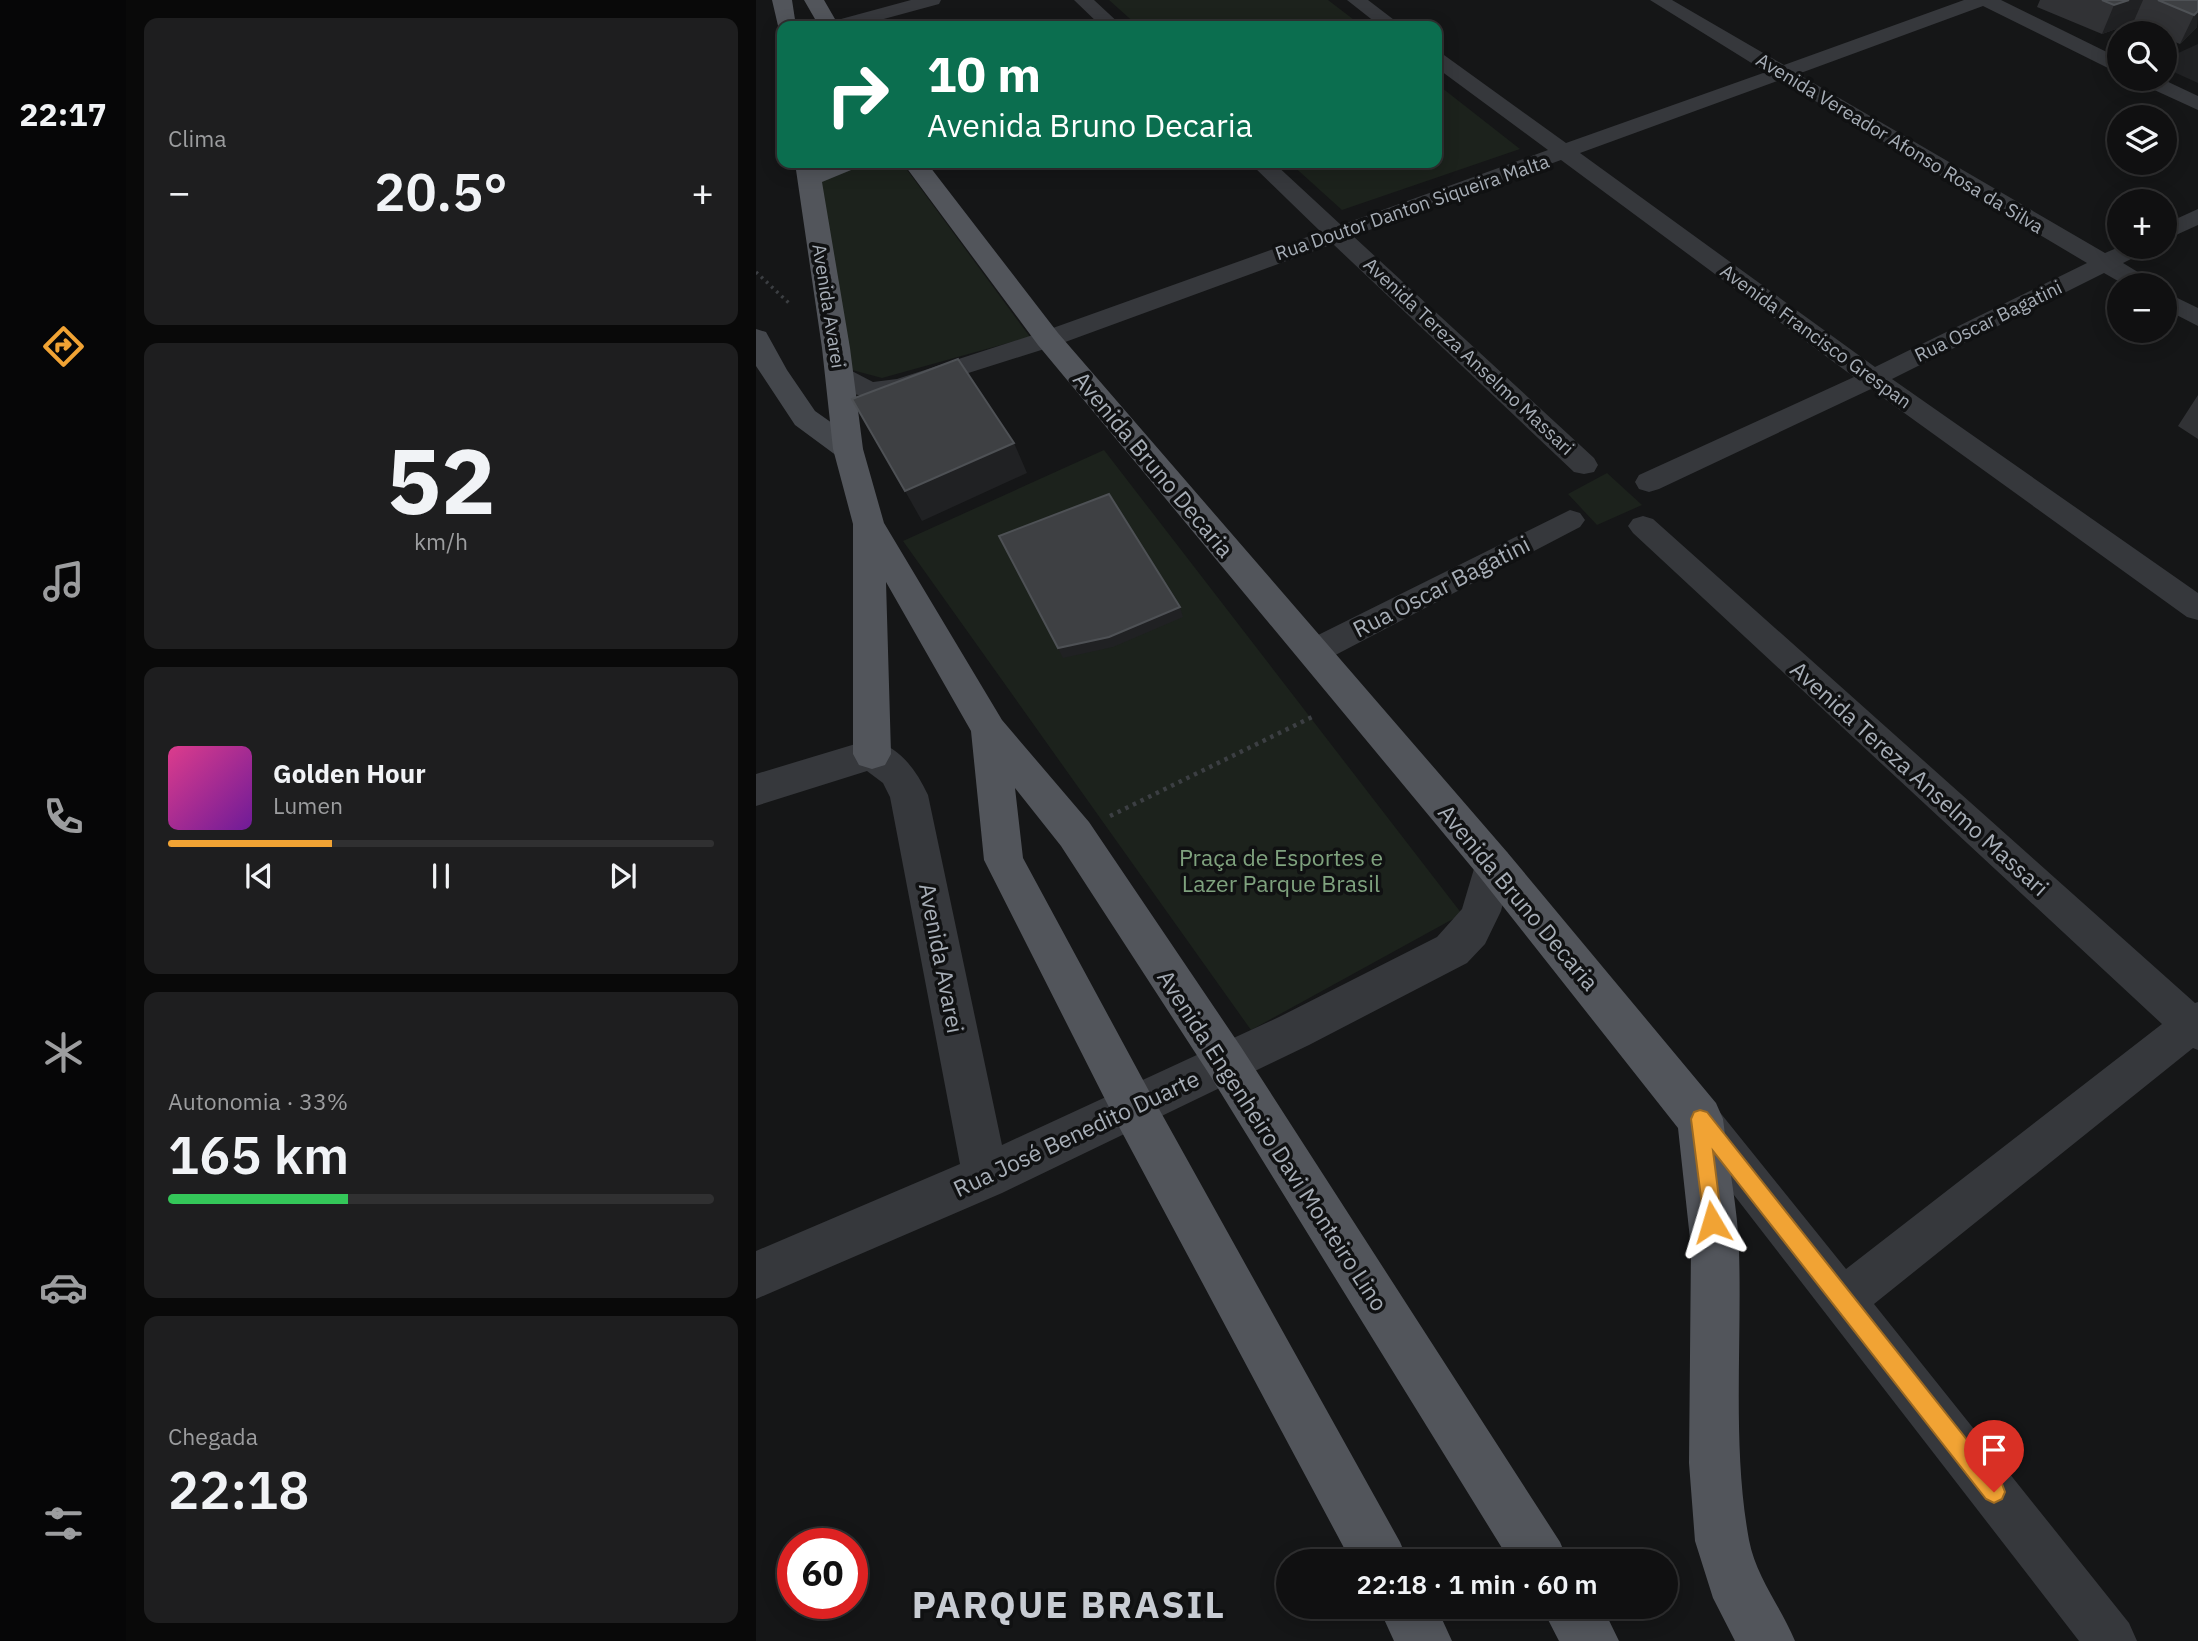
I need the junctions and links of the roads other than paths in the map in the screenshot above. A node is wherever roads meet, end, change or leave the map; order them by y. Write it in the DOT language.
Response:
graph roads {
  1 [pos="782,0"];
  2 [pos="814,0"];
  3 [pos="932,0"];
  4 [pos="1083,0"];
  5 [pos="1356,0"];
  6 [pos="1659,0"];
  7 [pos="1984,0"];
  8 [pos="785,21"];
  9 [pos="826,21"];
  10 [pos="855,21"];
  11 [pos="1106,21"];
  12 [pos="1385,21"];
  13 [pos="2107,60"];
  14 [pos="1442,63"];
  15 [pos="1784,74"];
  16 [pos="2171,91"];
  17 [pos="2198,104"];
  18 [pos="1564,153"];
  19 [pos="919,168"];
  20 [pos="1266,168"];
  21 [pos="808,170"];
  22 [pos="2198,216"];
  23 [pos="2177,227"];
  24 [pos="1336,232"];
  25 [pos="2112,259"];
  26 [pos="2104,263"];
  27 [pos="2121,273"];
  28 [pos="2177,306"];
  29 [pos="2198,318"];
  30 [pos="756,338"];
  31 [pos="1048,339"];
  32 [pos="839,375"];
  33 [pos="1873,378"];
  34 [pos="848,449"];
  35 [pos="1584,465"];
  36 [pos="1649,482"];
  37 [pos="1570,520"];
  38 [pos="868,523"];
  39 [pos="1643,526"];
  40 [pos="2198,609"];
  41 [pos="1313,652"];
  42 [pos="989,730"];
  43 [pos="872,754"];
  44 [pos="756,790"];
  45 [pos="1493,863"];
  46 [pos="2196,1025"];
  47 [pos="1226,1062"];
  48 [pos="1133,1107"];
  49 [pos="1700,1119"];
  50 [pos="986,1177"];
  51 [pos="756,1275"];
  52 [pos="1844,1299"];
  53 [pos="1374,1549"];
  54 [pos="1533,1549"];
  55 [pos="1413,1619"];
  56 [pos="1578,1619"];
  57 [pos="1424,1641"];
  58 [pos="1591,1641"];
  59 [pos="1767,1641"];
  60 [pos="2111,1641"];
  1 -- 8 [label="main road"];
  2 -- 9 [label="main road"];
  3 -- 10 [label="street"];
  4 -- 11 [label="street"];
  5 -- 12 [label="street"];
  6 -- 15 [label="street, Avenida Vereador Afonso Rosa da Silva"];
  7 -- 13 [label="street"];
  7 -- 15 [label="street, Rua Doutor Danton Siqueira Malta"];
  14 -- 18 [label="street, Avenida Francisco Grespan"];
  15 -- 18 [label="street, Rua Doutor Danton Siqueira Malta"];
  15 -- 26 [label="street, Avenida Vereador Afonso Rosa da Silva"];
  16 -- 17 [label="street"];
  18 -- 24 [label="street, Rua Doutor Danton Siqueira Malta"];
  18 -- 33 [label="street, Avenida Francisco Grespan"];
  19 -- 31 [label="main road, Avenida Bruno Decaria"];
  20 -- 24 [label="street, Avenida Tereza Anselmo Massari"];
  21 -- 32 [label="main road, Avenida Avarei"];
  22 -- 23 [label="street"];
  24 -- 31 [label="street, Rua Doutor Danton Siqueira Malta"];
  24 -- 35 [label="street, Avenida Tereza Anselmo Massari"];
  25 -- 26 [label="street, Rua Oscar Bagatini"];
  26 -- 27 [label="street, Avenida Vereador Afonso Rosa da Silva"];
  26 -- 33 [label="street, Rua Oscar Bagatini"];
  28 -- 29 [label="street"];
  30 -- 34 [label="main road"];
  31 -- 32 [label="street, Rua Doutor Danton Siqueira Malta"];
  31 -- 41 [label="main road, Avenida Bruno Decaria"];
  32 -- 34 [label="main road, Avenida Avarei"];
  33 -- 36 [label="street, Rua Oscar Bagatini"];
  33 -- 40 [label="street, Avenida Francisco Grespan"];
  34 -- 38 [label="main road, Avenida Engenheiro Davi Monteiro Lino"];
  37 -- 41 [label="street, Rua Oscar Bagatini"];
  38 -- 42 [label="main road, Avenida Engenheiro Davi Monteiro Lino"];
  38 -- 43 [label="main road"];
  39 -- 46 [label="street, Avenida Tereza Anselmo Massari"];
  41 -- 45 [label="main road, Avenida Bruno Decaria"];
  42 -- 47 [label="main road, Avenida Engenheiro Davi Monteiro Lino"];
  42 -- 48 [label="main road, Avenida Engenheiro Davi Monteiro Lino"];
  43 -- 44 [label="street"];
  43 -- 50 [label="street, Avenida Avarei"];
  45 -- 47 [label="street, Rua José Benedito Duarte"];
  45 -- 49 [label="main road, Avenida Bruno Decaria"];
  46 -- 52 [label="street"];
  47 -- 48 [label="street, Rua José Benedito Duarte"];
  47 -- 54 [label="main road, Avenida Engenheiro Davi Monteiro Lino"];
  48 -- 50 [label="street, Rua José Benedito Duarte"];
  48 -- 53 [label="main road, Avenida Engenheiro Davi Monteiro Lino"];
  49 -- 52 [label="street, Avenida Bruno Decaria"];
  49 -- 59 [label="main road"];
  50 -- 51 [label="street, Rua José Benedito Duarte"];
  52 -- 60 [label="street, Avenida Bruno Decaria"];
  55 -- 57 [label="main road"];
  56 -- 58 [label="main road"];
}
